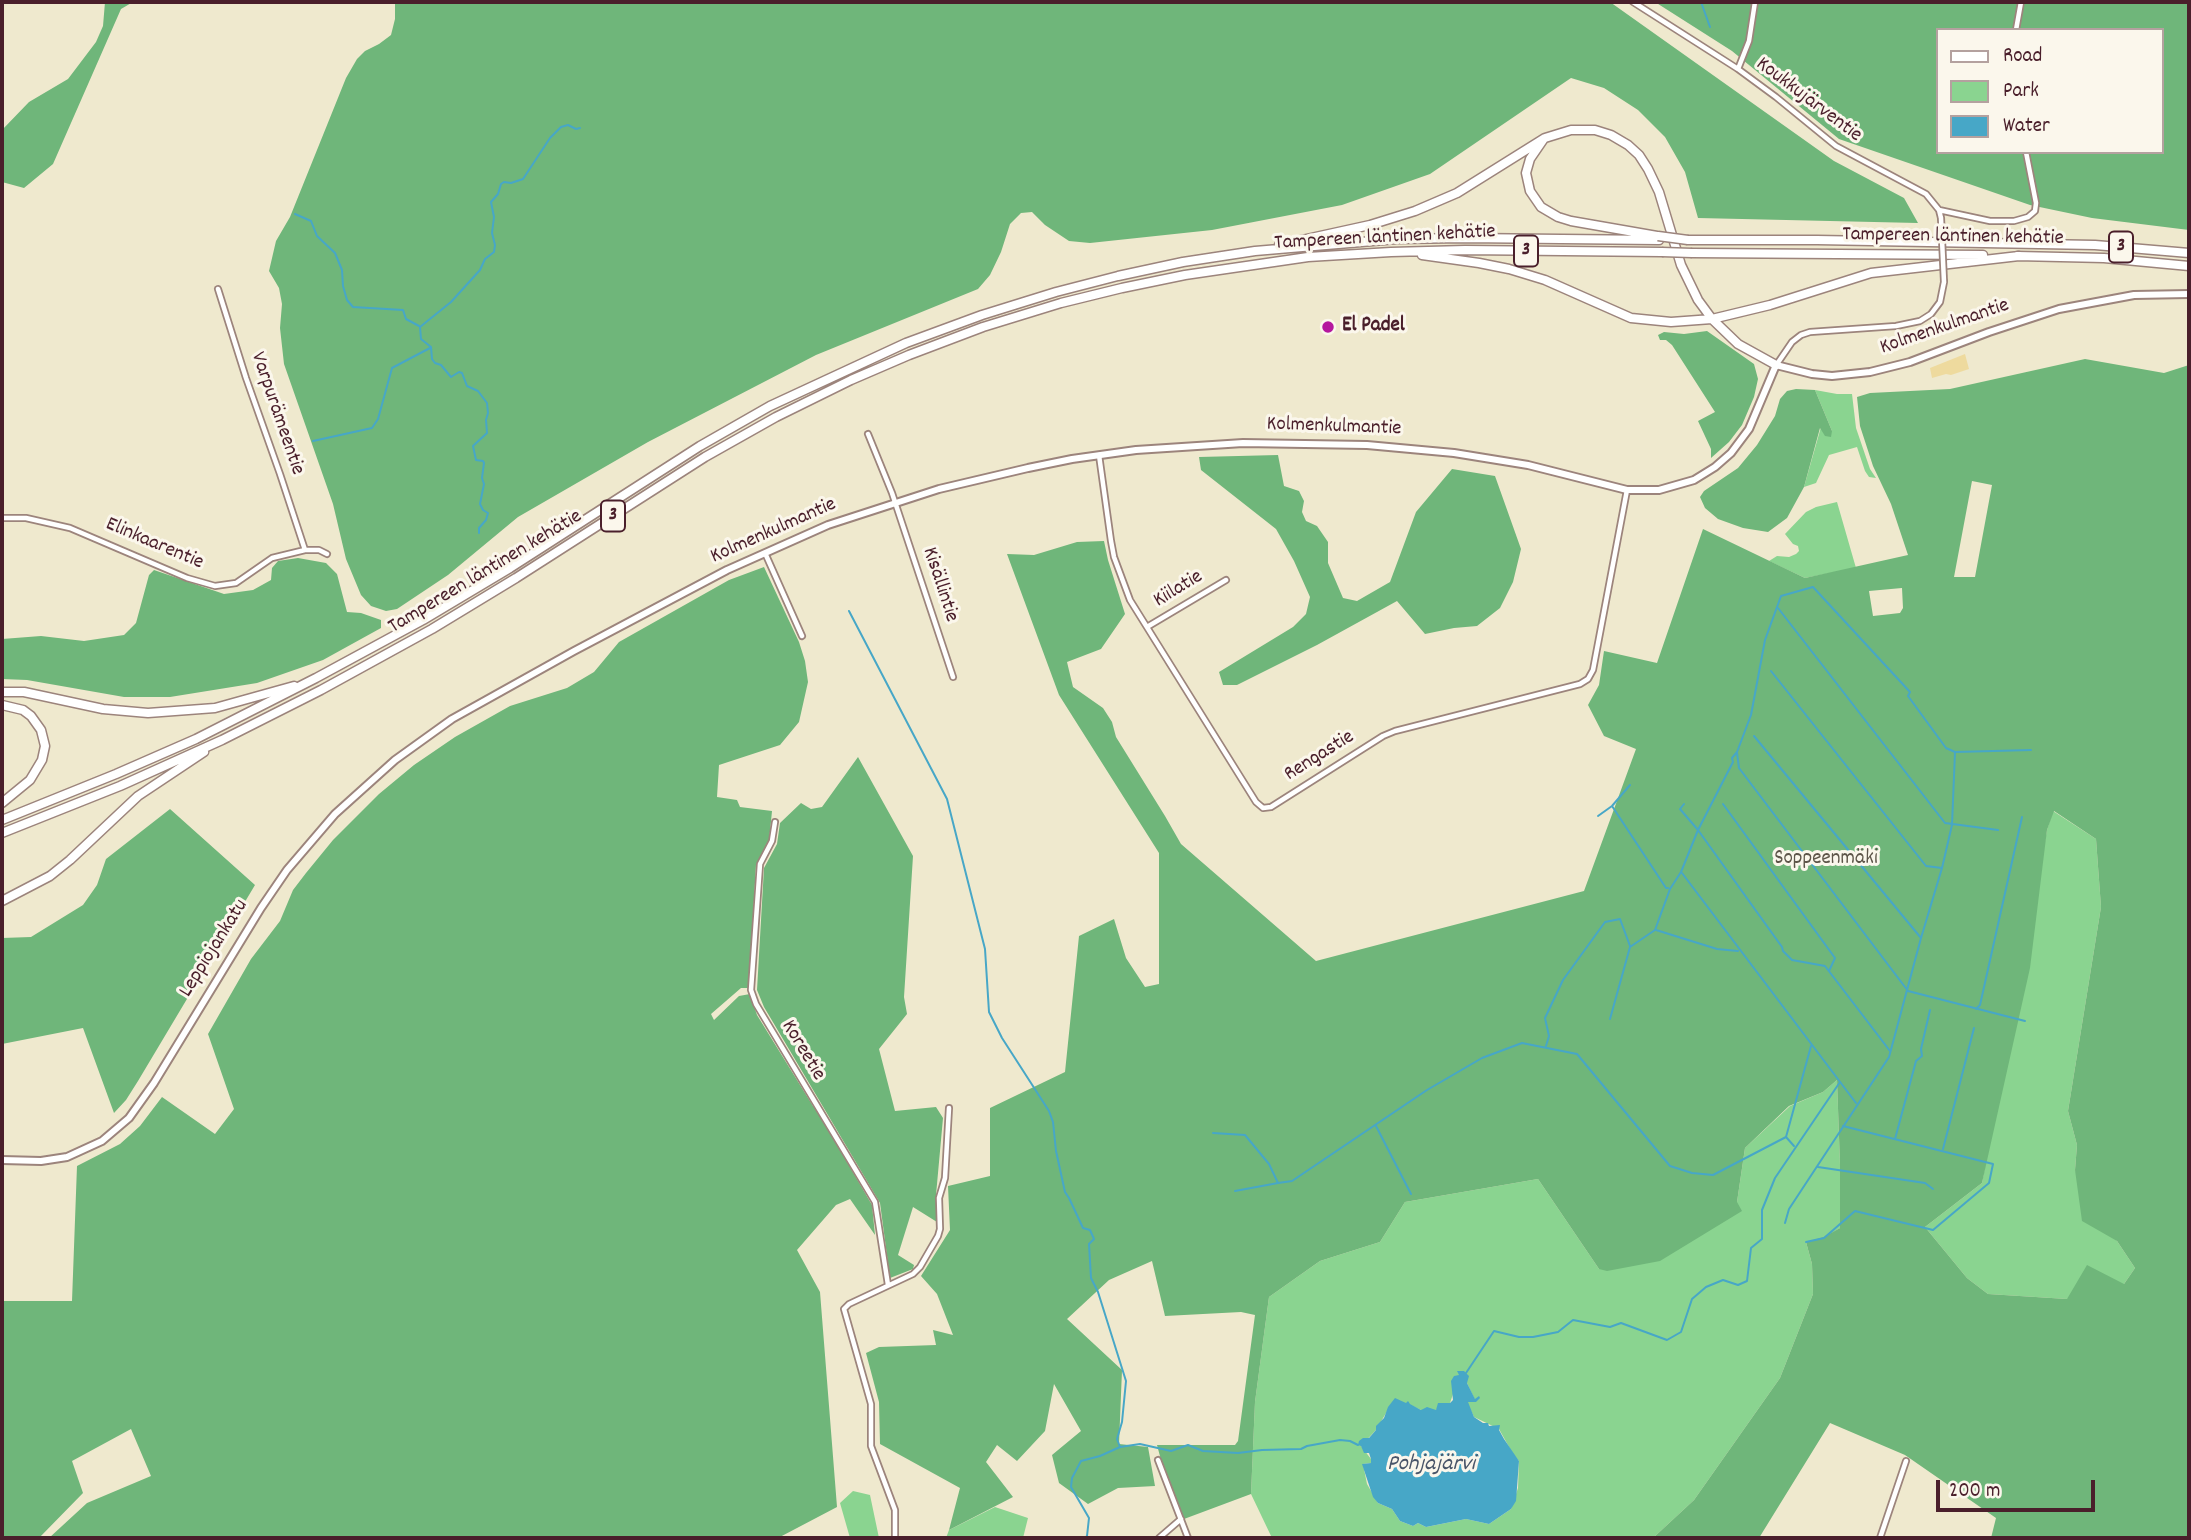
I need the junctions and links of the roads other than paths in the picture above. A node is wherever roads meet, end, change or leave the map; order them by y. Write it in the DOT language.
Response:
graph roads {
  1 [pos="1633,2"];
  2 [pos="1755,2"];
  3 [pos="2021,2"];
  4 [pos="2016,28"];
  5 [pos="1738,69"];
  6 [pos="1545,138"];
  7 [pos="2026,154"];
  8 [pos="1939,210"];
  9 [pos="1658,238"];
  10 [pos="1255,251"];
  11 [pos="1391,252"];
  12 [pos="2189,253"];
  13 [pos="2019,256"];
  14 [pos="2189,266"];
  15 [pos="218,289"];
  16 [pos="2189,294"];
  17 [pos="1712,319"];
  18 [pos="1776,365"];
  19 [pos="868,434"];
  20 [pos="1099,455"];
  21 [pos="1627,490"];
  22 [pos="895,503"];
  23 [pos="2,518"];
  24 [pos="305,550"];
  25 [pos="765,553"];
  26 [pos="327,554"];
  27 [pos="1227,580"];
  28 [pos="1147,627"];
  29 [pos="802,636"];
  30 [pos="953,677"];
  31 [pos="316,678"];
  32 [pos="2,692"];
  33 [pos="2,705"];
  34 [pos="452,719"];
  35 [pos="222,740"];
  36 [pos="2,803"];
  37 [pos="2,820"];
  38 [pos="775,822"];
  39 [pos="2,833"];
  40 [pos="2,901"];
  41 [pos="948,1108"];
  42 [pos="2,1160"];
  43 [pos="888,1285"];
  44 [pos="1158,1460"];
  45 [pos="1906,1461"];
  46 [pos="1181,1519"];
  47 [pos="895,1538"];
  48 [pos="1160,1538"];
  49 [pos="1188,1538"];
  50 [pos="1880,1538"];
  1 -- 5 [label="street, Koukkujärventie"];
  2 -- 5 [label="street"];
  3 -- 4 [label="street"];
  5 -- 8 [label="street, Koukkujärventie"];
  6 -- 9 [label="highway"];
  6 -- 10 [label="highway"];
  6 -- 17 [label="highway"];
  7 -- 8 [label="street"];
  8 -- 18 [label="street, bridge"];
  9 -- 10 [label="highway, Tampereen läntinen kehätie / 3"];
  9 -- 12 [label="highway, Tampereen läntinen kehätie / 3, bridge"];
  10 -- 31 [label="highway, Tampereen läntinen kehätie / 3"];
  11 -- 13 [label="highway, Tampereen läntinen kehätie / 3, bridge"];
  11 -- 17 [label="highway"];
  11 -- 35 [label="highway, Tampereen läntinen kehätie / 3"];
  13 -- 14 [label="highway, Tampereen läntinen kehätie / 3"];
  13 -- 17 [label="highway"];
  15 -- 24 [label="street, Varpurämeentie"];
  16 -- 18 [label="street, Kolmenkulmantie"];
  17 -- 18 [label="highway"];
  18 -- 21 [label="street, Kolmenkulmantie"];
  19 -- 22 [label="street, Kisällintie"];
  20 -- 21 [label="street, Kolmenkulmantie"];
  20 -- 22 [label="street, Kolmenkulmantie"];
  20 -- 28 [label="street, Rengastie"];
  21 -- 28 [label="street, Rengastie"];
  22 -- 25 [label="street, Kolmenkulmantie"];
  22 -- 30 [label="street, Kisällintie"];
  23 -- 24 [label="street, Elinkaarentie"];
  24 -- 26 [label="street, Elinkaarentie"];
  25 -- 29 [label="street"];
  25 -- 34 [label="street, Kolmenkulmantie"];
  27 -- 28 [label="street, Kiilatie"];
  31 -- 32 [label="highway"];
  31 -- 37 [label="highway, Tampereen läntinen kehätie / 3"];
  33 -- 36 [label="highway"];
  34 -- 42 [label="street, Leppiojankatu"];
  35 -- 39 [label="highway, Tampereen läntinen kehätie / 3"];
  35 -- 40 [label="highway"];
  38 -- 43 [label="street, Koreetie"];
  41 -- 43 [label="street"];
  43 -- 47 [label="street"];
  44 -- 46 [label="street"];
  45 -- 50 [label="street"];
  46 -- 48 [label="street"];
  46 -- 49 [label="street"];
}
